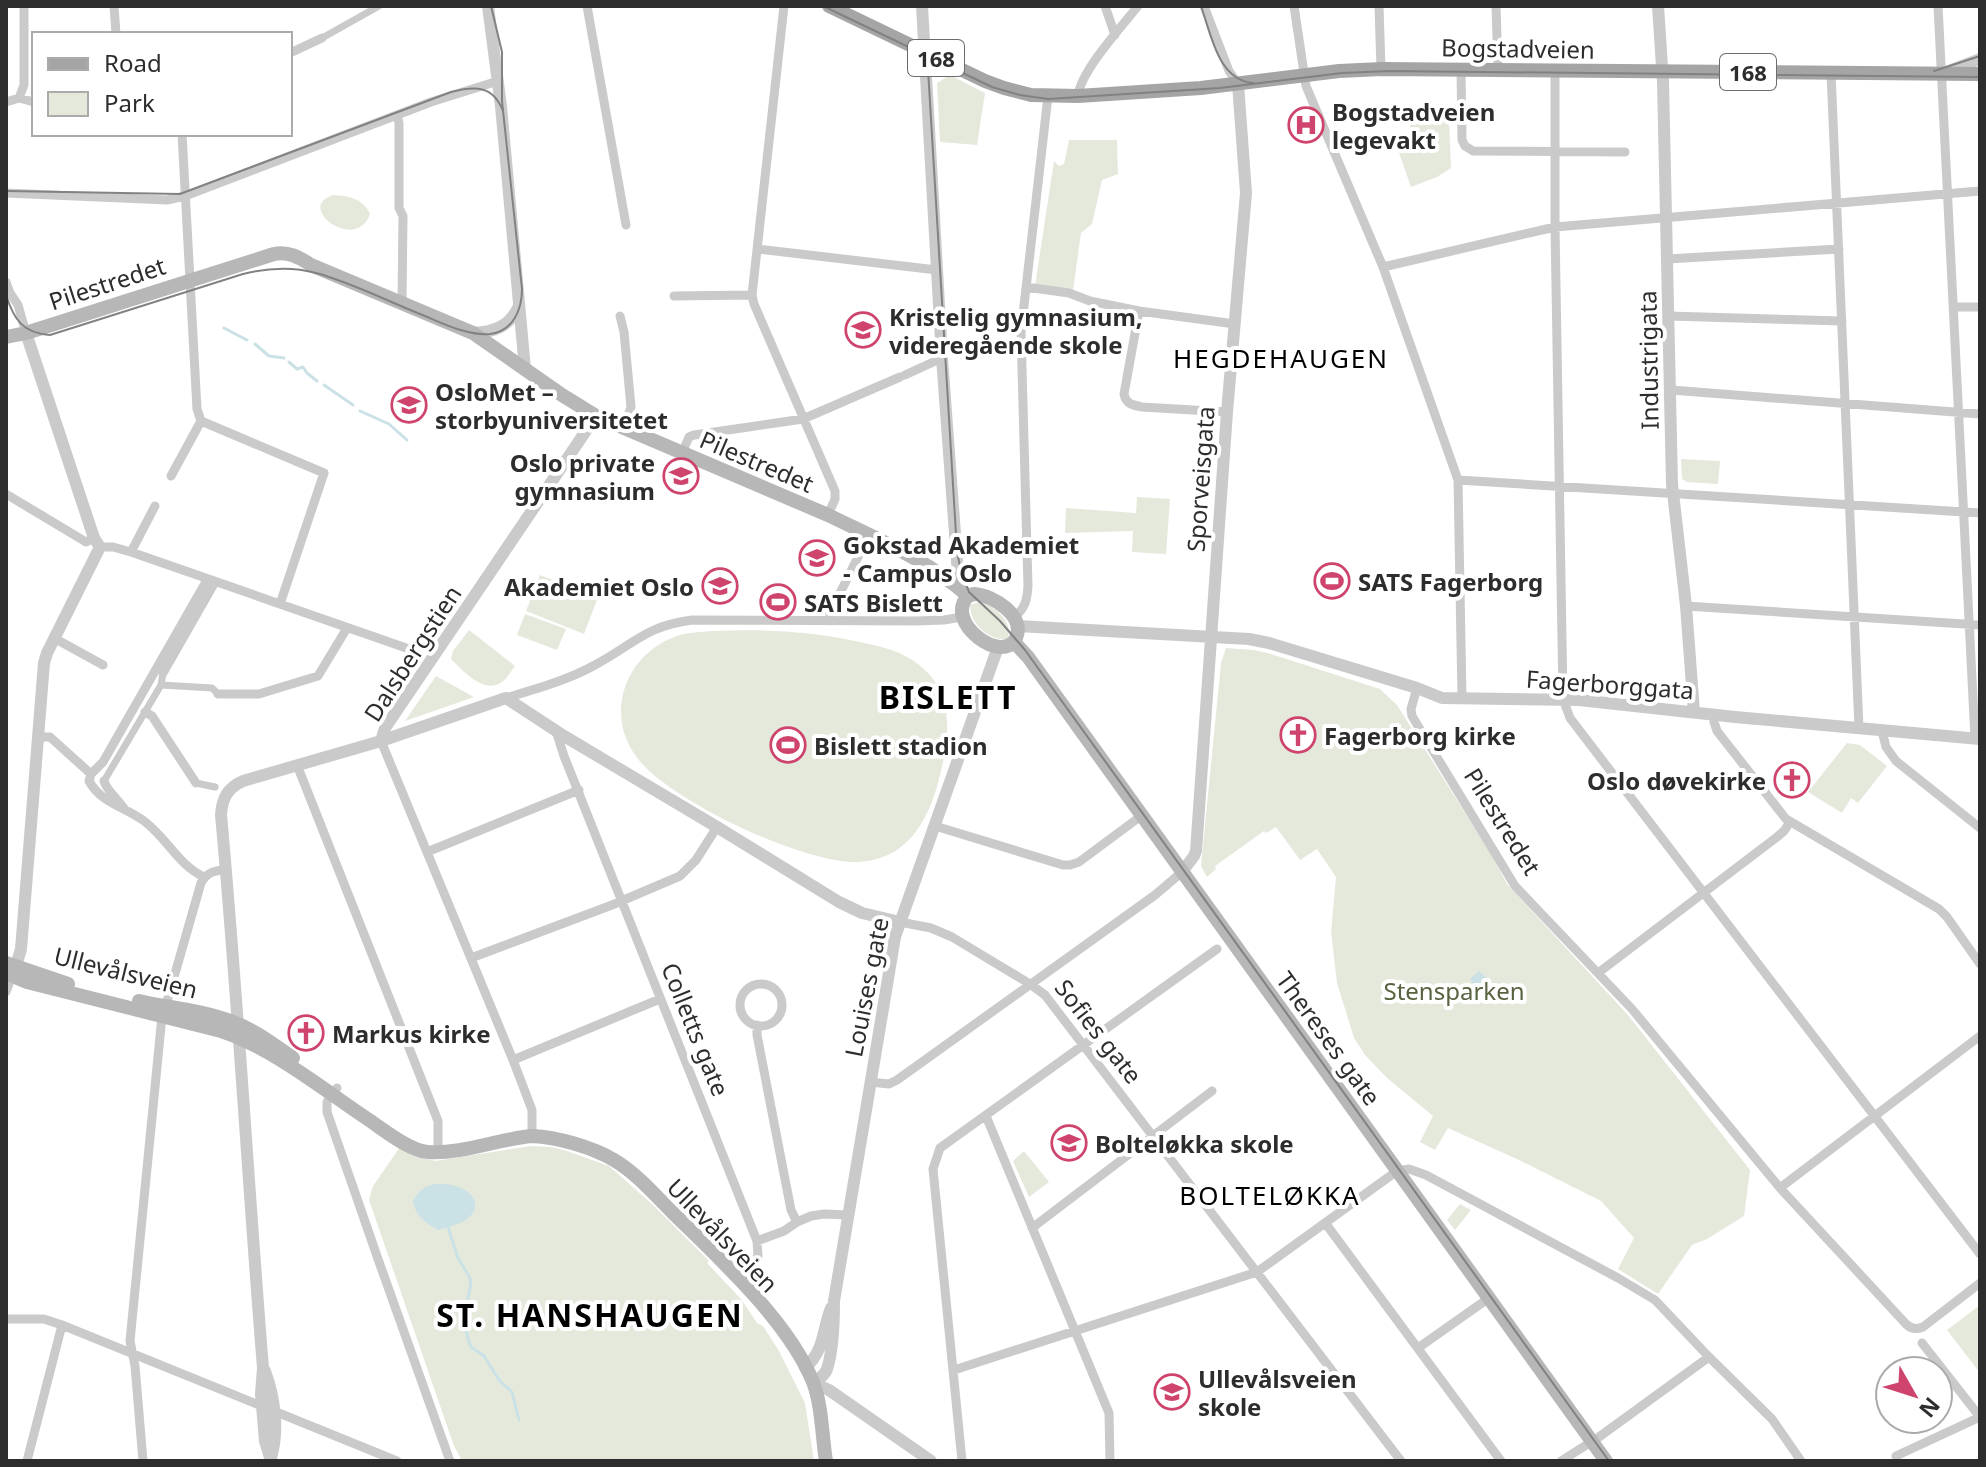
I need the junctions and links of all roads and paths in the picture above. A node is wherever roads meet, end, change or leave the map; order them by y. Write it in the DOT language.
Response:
graph roads {
  1 [pos="24,6"];
  2 [pos="114,6"];
  3 [pos="379,6"];
  4 [pos="488,6"];
  5 [pos="587,6"];
  6 [pos="784,6"];
  7 [pos="829,6"];
  8 [pos="922,6"];
  9 [pos="1105,6"];
  10 [pos="1138,6"];
  11 [pos="1204,6"];
  12 [pos="1294,6"];
  13 [pos="1379,6"];
  14 [pos="1496,6"];
  15 [pos="1658,6"];
  16 [pos="1938,6"];
  17 [pos="116,32"];
  18 [pos="1115,35"];
  19 [pos="322,38"];
  20 [pos="292,52"];
  21 [pos="925,52"];
  22 [pos="1980,59"];
  23 [pos="1381,69"];
  24 [pos="1461,69"];
  25 [pos="1498,70"];
  26 [pos="1555,70"];
  27 [pos="1662,71"];
  28 [pos="1831,73"];
  29 [pos="1942,74"];
  30 [pos="1980,74"];
  31 [pos="1303,76"];
  32 [pos="498,81"];
  33 [pos="1238,84"];
  34 [pos="1051,96"];
  35 [pos="1078,96"];
  36 [pos="19,98"];
  37 [pos="32,101"];
  38 [pos="6,102"];
  39 [pos="397,116"];
  40 [pos="182,136"];
  41 [pos="1554,152"];
  42 [pos="1625,152"];
  43 [pos="1980,191"];
  44 [pos="1947,193"];
  45 [pos="8,194"];
  46 [pos="185,196"];
  47 [pos="1838,202"];
  48 [pos="1666,218"];
  49 [pos="626,225"];
  50 [pos="1555,227"];
  51 [pos="757,249"];
  52 [pos="1839,249"];
  53 [pos="1667,259"];
  54 [pos="1383,267"];
  55 [pos="937,270"];
  56 [pos="191,279"];
  57 [pos="6,282"];
  58 [pos="1026,287"];
  59 [pos="752,295"];
  60 [pos="674,296"];
  61 [pos="402,303"];
  62 [pos="520,303"];
  63 [pos="1954,307"];
  64 [pos="1980,307"];
  65 [pos="1139,311"];
  66 [pos="620,316"];
  67 [pos="1668,316"];
  68 [pos="1842,321"];
  69 [pos="1235,324"];
  70 [pos="26,333"];
  71 [pos="473,333"];
  72 [pos="6,337"];
  73 [pos="942,358"];
  74 [pos="525,369"];
  75 [pos="1671,390"];
  76 [pos="1846,403"];
  77 [pos="1227,412"];
  78 [pos="1959,412"];
  79 [pos="1980,414"];
  80 [pos="596,416"];
  81 [pos="803,419"];
  82 [pos="201,421"];
  83 [pos="624,428"];
  84 [pos="682,453"];
  85 [pos="171,476"];
  86 [pos="1458,480"];
  87 [pos="1559,487"];
  88 [pos="6,494"];
  89 [pos="1673,494"];
  90 [pos="1849,505"];
  91 [pos="155,506"];
  92 [pos="1963,512"];
  93 [pos="1980,513"];
  94 [pos="828,515"];
  95 [pos="97,542"];
  96 [pos="861,551"];
  97 [pos="131,552"];
  98 [pos="211,581"];
  99 [pos="964,592"];
  100 [pos="280,604"];
  101 [pos="1686,606"];
  102 [pos="1856,616"];
  103 [pos="962,617"];
  104 [pos="830,621"];
  105 [pos="1016,622"];
  106 [pos="1975,625"];
  107 [pos="347,628"];
  108 [pos="1212,636"];
  109 [pos="54,638"];
  110 [pos="1014,642"];
  111 [pos="998,647"];
  112 [pos="412,650"];
  113 [pos="103,665"];
  114 [pos="163,673"];
  115 [pos="161,685"];
  116 [pos="1417,688"];
  117 [pos="218,694"];
  118 [pos="506,698"];
  119 [pos="1462,698"];
  120 [pos="1563,699"];
  121 [pos="145,712"];
  122 [pos="1694,712"];
  123 [pos="1714,715"];
  124 [pos="1859,728"];
  125 [pos="556,731"];
  126 [pos="1882,731"];
  127 [pos="39,737"];
  128 [pos="1977,738"];
  129 [pos="381,741"];
  130 [pos="297,765"];
  131 [pos="91,774"];
  132 [pos="104,781"];
  133 [pos="196,783"];
  134 [pos="215,787"];
  135 [pos="579,790"];
  136 [pos="126,811"];
  137 [pos="1141,816"];
  138 [pos="1790,822"];
  139 [pos="935,826"];
  140 [pos="717,827"];
  141 [pos="1980,828"];
  142 [pos="427,852"];
  143 [pos="226,869"];
  144 [pos="1182,872"];
  145 [pos="204,877"];
  146 [pos="1704,892"];
  147 [pos="622,901"];
  148 [pos="900,922"];
  149 [pos="1217,949"];
  150 [pos="471,958"];
  151 [pos="1980,964"];
  152 [pos="1598,973"];
  153 [pos="9,976"];
  154 [pos="1030,984"];
  155 [pos="660,999"];
  156 [pos="164,1011"];
  157 [pos="757,1025"];
  158 [pos="240,1031"];
  159 [pos="1980,1036"];
  160 [pos="1083,1045"];
  161 [pos="513,1060"];
  162 [pos="870,1082"];
  163 [pos="1212,1091"];
  164 [pos="334,1092"];
  165 [pos="986,1116"];
  166 [pos="1875,1117"];
  167 [pos="532,1136"];
  168 [pos="1153,1136"];
  169 [pos="438,1151"];
  170 [pos="1397,1171"];
  171 [pos="1780,1188"];
  172 [pos="848,1215"];
  173 [pos="797,1222"];
  174 [pos="1326,1224"];
  175 [pos="1032,1228"];
  176 [pos="757,1241"];
  177 [pos="1980,1254"];
  178 [pos="1257,1272"];
  179 [pos="738,1280"];
  180 [pos="1980,1283"];
  181 [pos="1489,1298"];
  182 [pos="834,1301"];
  183 [pos="6,1319"];
  184 [pos="62,1325"];
  185 [pos="1075,1331"];
  186 [pos="1922,1343"];
  187 [pos="1418,1348"];
  188 [pos="132,1354"];
  189 [pos="1709,1357"];
  190 [pos="805,1368"];
  191 [pos="954,1370"];
  192 [pos="813,1383"];
  193 [pos="263,1407"];
  194 [pos="1980,1417"];
  195 [pos="1592,1441"];
  196 [pos="1896,1456"];
  197 [pos="271,1459"];
  198 [pos="27,1461"];
  199 [pos="143,1461"];
  200 [pos="397,1461"];
  201 [pos="450,1461"];
  202 [pos="826,1461"];
  203 [pos="931,1461"];
  204 [pos="962,1461"];
  205 [pos="1110,1461"];
  206 [pos="1401,1461"];
  207 [pos="1501,1461"];
  208 [pos="1561,1461"];
  209 [pos="1606,1461"];
  210 [pos="1801,1461"];
  1 -- 36 [label="street"];
  2 -- 17 [label="street"];
  3 -- 19 [label="street"];
  4 -- 32 [label="street"];
  5 -- 49 [label="street"];
  6 -- 51 [label="street"];
  7 -- 21 [label="main road, 168"];
  8 -- 21 [label="street"];
  9 -- 18 [label="street"];
  10 -- 18 [label="street"];
  11 -- 33 [label="street"];
  12 -- 31 [label="street"];
  13 -- 23 [label="street"];
  14 -- 25 [label="street"];
  15 -- 27 [label="street, Industrigata"];
  16 -- 29 [label="street"];
  18 -- 35 [label="street"];
  19 -- 20 [label="street"];
  21 -- 34 [label="main road, 168"];
  21 -- 55 [label="street"];
  22 -- 29 [label="street, Bogstadveien"];
  23 -- 24 [label="main road, Bogstadveien / 168"];
  23 -- 31 [label="main road, Bogstadveien / 168"];
  24 -- 25 [label="main road, Bogstadveien / 168"];
  24 -- 41 [label="street"];
  25 -- 26 [label="main road, Bogstadveien / 168"];
  26 -- 27 [label="main road, Bogstadveien / 168"];
  26 -- 41 [label="street"];
  27 -- 28 [label="main road, Bogstadveien / 168"];
  27 -- 48 [label="street, Industrigata"];
  28 -- 29 [label="main road, Bogstadveien / 168"];
  28 -- 47 [label="street"];
  29 -- 30 [label="main road, 168"];
  29 -- 44 [label="street"];
  31 -- 33 [label="main road, Bogstadveien / 168"];
  31 -- 54 [label="street"];
  32 -- 39 [label="street"];
  32 -- 62 [label="street"];
  33 -- 35 [label="main road, Bogstadveien / 168"];
  33 -- 69 [label="street, Sporveisgata"];
  34 -- 35 [label="main road, Bogstadveien / 168"];
  34 -- 58 [label="street"];
  36 -- 37 [label="street"];
  36 -- 38 [label="street"];
  39 -- 46 [label="street"];
  39 -- 61 [label="street"];
  40 -- 46 [label="street"];
  41 -- 42 [label="street"];
  41 -- 50 [label="street"];
  43 -- 44 [label="street"];
  44 -- 47 [label="street"];
  44 -- 63 [label="street"];
  45 -- 46 [label="street"];
  46 -- 56 [label="street"];
  47 -- 48 [label="street"];
  47 -- 52 [label="street"];
  48 -- 50 [label="street"];
  48 -- 53 [label="street, Industrigata"];
  50 -- 54 [label="street"];
  50 -- 87 [label="street"];
  51 -- 55 [label="street"];
  51 -- 59 [label="street"];
  52 -- 53 [label="street"];
  52 -- 68 [label="street"];
  53 -- 67 [label="street, Industrigata"];
  54 -- 86 [label="street"];
  55 -- 73 [label="street"];
  56 -- 61 [label="main road, Pilestredet"];
  56 -- 70 [label="main road, Pilestredet"];
  56 -- 82 [label="street"];
  57 -- 70 [label="street"];
  58 -- 65 [label="street"];
  58 -- 105 [label="street"];
  59 -- 60 [label="street"];
  59 -- 81 [label="street"];
  61 -- 71 [label="main road, Pilestredet"];
  62 -- 71 [label="street"];
  62 -- 74 [label="street"];
  63 -- 64 [label="street"];
  63 -- 78 [label="street"];
  65 -- 69 [label="street"];
  65 -- 77 [label="street"];
  66 -- 83 [label="street"];
  67 -- 68 [label="street"];
  67 -- 75 [label="street, Industrigata"];
  68 -- 76 [label="street"];
  69 -- 77 [label="street, Sporveisgata"];
  70 -- 72 [label="main road, Pilestredet"];
  70 -- 95 [label="street"];
  71 -- 74 [label="main road, Pilestredet"];
  73 -- 81 [label="street"];
  73 -- 99 [label="street"];
  74 -- 80 [label="main road, Pilestredet"];
  75 -- 76 [label="street"];
  75 -- 89 [label="street, Industrigata"];
  76 -- 78 [label="street"];
  76 -- 90 [label="street"];
  77 -- 108 [label="street, Sporveisgata"];
  78 -- 79 [label="street"];
  78 -- 92 [label="street"];
  80 -- 83 [label="main road, Pilestredet"];
  80 -- 129 [label="street, Dalsbergstien"];
  81 -- 84 [label="street"];
  81 -- 94 [label="street"];
  82 -- 85 [label="street"];
  82 -- 100 [label="street"];
  83 -- 84 [label="main road, Pilestredet"];
  84 -- 94 [label="main road, Pilestredet"];
  86 -- 87 [label="street"];
  86 -- 119 [label="street"];
  87 -- 89 [label="street"];
  87 -- 120 [label="street"];
  88 -- 95 [label="street"];
  89 -- 90 [label="street"];
  89 -- 101 [label="street, Industrigata"];
  90 -- 92 [label="street"];
  90 -- 102 [label="street"];
  91 -- 97 [label="street"];
  92 -- 93 [label="street"];
  92 -- 106 [label="street"];
  94 -- 99 [label="main road, Pilestredet"];
  95 -- 97 [label="street"];
  95 -- 109 [label="street"];
  96 -- 104 [label="street"];
  97 -- 98 [label="street"];
  98 -- 100 [label="street"];
  98 -- 114 [label="street"];
  98 -- 131 [label="street"];
  99 -- 103 [label="main road"];
  99 -- 105 [label="main road, Pilestredet"];
  100 -- 107 [label="street"];
  101 -- 102 [label="street"];
  101 -- 122 [label="street, Industrigata"];
  102 -- 106 [label="street"];
  102 -- 124 [label="street"];
  103 -- 104 [label="street"];
  103 -- 111 [label="main road"];
  104 -- 118 [label="street"];
  105 -- 108 [label="street"];
  105 -- 110 [label="main road"];
  106 -- 128 [label="street"];
  107 -- 112 [label="street"];
  107 -- 117 [label="street"];
  108 -- 116 [label="street"];
  108 -- 144 [label="street, Sporveisgata"];
  109 -- 113 [label="street"];
  109 -- 127 [label="street"];
  110 -- 111 [label="main road"];
  110 -- 137 [label="main road, Thereses gate"];
  111 -- 139 [label="street, Louises gate"];
  114 -- 115 [label="street"];
  115 -- 117 [label="street"];
  115 -- 121 [label="street"];
  116 -- 119 [label="street, Fagerborggata"];
  116 -- 152 [label="street, Pilestredet"];
  118 -- 125 [label="street, Sofies gate"];
  118 -- 129 [label="street"];
  119 -- 120 [label="street, Fagerborggata"];
  120 -- 122 [label="street, Fagerborggata"];
  120 -- 146 [label="street"];
  121 -- 132 [label="street"];
  121 -- 133 [label="street"];
  122 -- 123 [label="street, Fagerborggata"];
  123 -- 124 [label="street"];
  123 -- 138 [label="street, Fagerborggata"];
  124 -- 126 [label="street"];
  125 -- 135 [label="street, Colletts gate"];
  125 -- 140 [label="street, Sofies gate"];
  126 -- 128 [label="street"];
  126 -- 141 [label="street"];
  127 -- 131 [label="street"];
  127 -- 153 [label="street"];
  129 -- 130 [label="street, Dalsbergstien"];
  129 -- 142 [label="street"];
  130 -- 143 [label="street, Dalsbergstien"];
  130 -- 169 [label="street"];
  131 -- 136 [label="street"];
  132 -- 136 [label="street"];
  133 -- 134 [label="street"];
  135 -- 142 [label="street"];
  135 -- 147 [label="street, Colletts gate"];
  136 -- 145 [label="street"];
  137 -- 139 [label="street"];
  137 -- 144 [label="main road, Thereses gate"];
  138 -- 146 [label="street"];
  138 -- 151 [label="street, Fagerborggata"];
  139 -- 148 [label="street, Louises gate"];
  140 -- 147 [label="street"];
  140 -- 148 [label="street, Sofies gate"];
  142 -- 150 [label="street"];
  143 -- 145 [label="street"];
  143 -- 158 [label="street"];
  144 -- 154 [label="street"];
  144 -- 170 [label="main road, Thereses gate"];
  145 -- 156 [label="street"];
  146 -- 152 [label="street"];
  146 -- 166 [label="street"];
  147 -- 150 [label="street"];
  147 -- 155 [label="street, Colletts gate"];
  148 -- 154 [label="street, Sofies gate"];
  148 -- 162 [label="street, Louises gate"];
  149 -- 160 [label="street"];
  150 -- 161 [label="street"];
  152 -- 171 [label="street, Pilestredet"];
  153 -- 156 [label="main road, Ullevålsveien"];
  154 -- 160 [label="street, Sofies gate"];
  154 -- 162 [label="street"];
  155 -- 161 [label="street"];
  155 -- 176 [label="street, Colletts gate"];
  156 -- 158 [label="main road, Ullevålsveien"];
  156 -- 188 [label="street"];
  157 -- 157 [label="street"];
  157 -- 173 [label="street"];
  158 -- 164 [label="main road, Ullevålsveien"];
  158 -- 193 [label="street"];
  159 -- 166 [label="street"];
  160 -- 165 [label="street"];
  160 -- 168 [label="street, Sofies gate"];
  161 -- 167 [label="street"];
  162 -- 172 [label="street, Louises gate"];
  163 -- 168 [label="street"];
  164 -- 169 [label="main road, Ullevålsveien"];
  164 -- 201 [label="street"];
  165 -- 175 [label="street"];
  165 -- 191 [label="street"];
  166 -- 171 [label="street"];
  166 -- 177 [label="street"];
  167 -- 169 [label="main road, Ullevålsveien"];
  167 -- 179 [label="main road, Ullevålsveien"];
  168 -- 175 [label="street"];
  168 -- 178 [label="street, Sofies gate"];
  170 -- 174 [label="street"];
  170 -- 181 [label="main road, Thereses gate"];
  170 -- 189 [label="street"];
  171 -- 180 [label="street, Pilestredet"];
  172 -- 173 [label="street"];
  172 -- 182 [label="street, Louises gate"];
  173 -- 176 [label="street"];
  174 -- 178 [label="street"];
  174 -- 187 [label="street"];
  175 -- 185 [label="street"];
  176 -- 179 [label="street"];
  178 -- 185 [label="street"];
  178 -- 206 [label="street, Sofies gate"];
  179 -- 190 [label="main road, Ullevålsveien"];
  181 -- 187 [label="street"];
  181 -- 195 [label="main road, Thereses gate"];
  182 -- 190 [label="street, Louises gate"];
  182 -- 192 [label="street, Louises gate"];
  183 -- 184 [label="street"];
  184 -- 188 [label="street"];
  184 -- 198 [label="street"];
  185 -- 191 [label="street"];
  185 -- 205 [label="street"];
  186 -- 194 [label="street"];
  187 -- 207 [label="street"];
  188 -- 193 [label="street"];
  188 -- 199 [label="street"];
  189 -- 195 [label="street"];
  189 -- 210 [label="street"];
  190 -- 192 [label="main road, Ullevålsveien"];
  191 -- 204 [label="street"];
  192 -- 202 [label="main road"];
  192 -- 203 [label="street"];
  193 -- 197 [label="street"];
  193 -- 200 [label="street"];
  194 -- 196 [label="street"];
  195 -- 208 [label="street"];
  195 -- 209 [label="main road, Thereses gate"];
}
